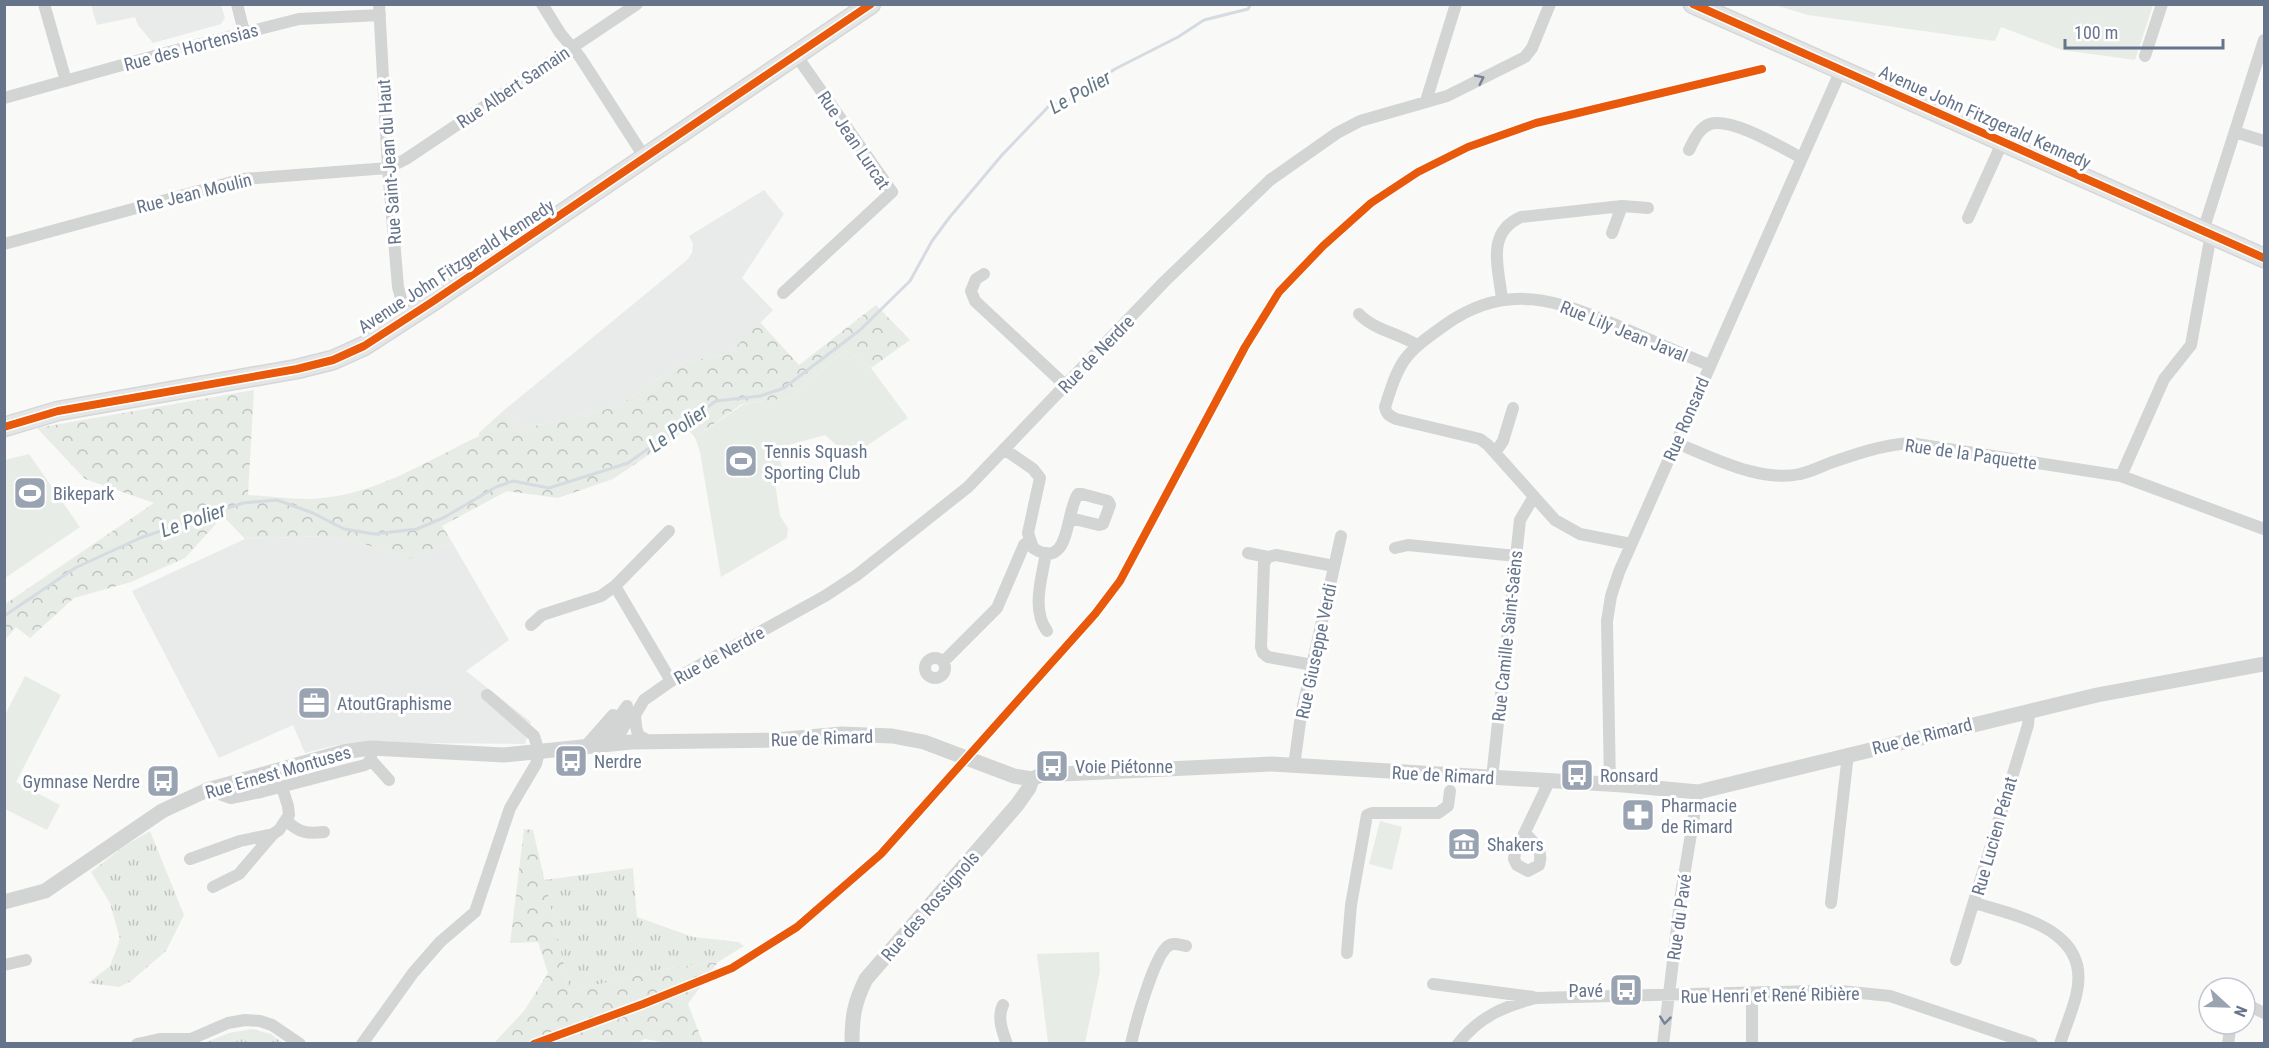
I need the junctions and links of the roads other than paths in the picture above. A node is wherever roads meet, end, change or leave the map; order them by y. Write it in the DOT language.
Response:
graph roads {
  1 [pos="44,4"];
  2 [pos="237,4"];
  3 [pos="542,4"];
  4 [pos="637,4"];
  5 [pos="871,4"];
  6 [pos="1456,4"];
  7 [pos="1550,4"];
  8 [pos="1693,4"];
  9 [pos="2162,4"];
  10 [pos="380,10"];
  11 [pos="244,33"];
  12 [pos="2265,40"];
  13 [pos="572,47"];
  14 [pos="796,55"];
  15 [pos="2145,56"];
  16 [pos="1841,70"];
  17 [pos="66,81"];
  18 [pos="4,98"];
  19 [pos="1426,101"];
  20 [pos="2235,132"];
  21 [pos="2265,141"];
  22 [pos="2002,142"];
  23 [pos="1689,150"];
  24 [pos="645,158"];
  25 [pos="1803,158"];
  26 [pos="388,168"];
  27 [pos="1622,206"];
  28 [pos="1648,208"];
  29 [pos="1968,218"];
  30 [pos="2207,232"];
  31 [pos="1612,233"];
  32 [pos="4,244"];
  33 [pos="2265,258"];
  34 [pos="984,274"];
  35 [pos="783,293"];
  36 [pos="1503,300"];
  37 [pos="1359,314"];
  38 [pos="411,316"];
  39 [pos="1417,345"];
  40 [pos="1709,365"];
  41 [pos="1065,385"];
  42 [pos="1513,408"];
  43 [pos="4,427"];
  44 [pos="1676,443"];
  45 [pos="1004,449"];
  46 [pos="1495,453"];
  47 [pos="2121,476"];
  48 [pos="1533,498"];
  49 [pos="1070,518"];
  50 [pos="2265,529"];
  51 [pos="669,531"];
  52 [pos="1341,537"];
  53 [pos="1029,541"];
  54 [pos="1631,544"];
  55 [pos="1395,548"];
  56 [pos="1046,553"];
  57 [pos="1248,553"];
  58 [pos="1516,556"];
  59 [pos="1268,557"];
  60 [pos="1334,566"];
  61 [pos="615,586"];
  62 [pos="531,625"];
  63 [pos="1047,631"];
  64 [pos="943,662"];
  65 [pos="2265,664"];
  66 [pos="1313,665"];
  67 [pos="671,681"];
  68 [pos="487,695"];
  69 [pos="631,710"];
  70 [pos="2029,712"];
  71 [pos="648,741"];
  72 [pos="615,744"];
  73 [pos="584,748"];
  74 [pos="539,753"];
  75 [pos="371,754"];
  76 [pos="1848,754"];
  77 [pos="1294,766"];
  78 [pos="1492,778"];
  79 [pos="1032,779"];
  80 [pos="389,780"];
  81 [pos="1549,781"];
  82 [pos="1610,784"];
  83 [pos="218,787"];
  84 [pos="282,787"];
  85 [pos="1450,791"];
  86 [pos="1698,792"];
  87 [pos="287,821"];
  88 [pos="324,832"];
  89 [pos="1525,833"];
  90 [pos="273,834"];
  91 [pos="189,859"];
  92 [pos="213,887"];
  93 [pos="4,902"];
  94 [pos="1831,903"];
  95 [pos="1975,903"];
  96 [pos="1186,946"];
  97 [pos="1347,953"];
  98 [pos="26,960"];
  99 [pos="1956,960"];
  100 [pos="4,965"];
  101 [pos="1433,984"];
  102 [pos="1481,989"];
  103 [pos="1752,994"];
  104 [pos="1668,996"];
  105 [pos="1536,998"];
  106 [pos="1003,1005"];
  107 [pos="1493,1012"];
  108 [pos="137,1044"];
  109 [pos="300,1044"];
  110 [pos="362,1044"];
  111 [pos="852,1044"];
  112 [pos="1006,1044"];
  113 [pos="1131,1044"];
  114 [pos="1458,1044"];
  115 [pos="1663,1044"];
  116 [pos="1752,1044"];
  117 [pos="2032,1044"];
  118 [pos="2060,1044"];
  1 -- 17 [label="street"];
  2 -- 11 [label="street"];
  3 -- 13 [label="street"];
  4 -- 13 [label="street, Rue Albert Samain"];
  5 -- 14 [label="main road, Avenue John Fitzgerald Kennedy"];
  6 -- 19 [label="street"];
  19 -- 7 [label="street, Rue de Nerdre, one-way"];
  8 -- 16 [label="main road, Avenue John Fitzgerald Kennedy"];
  9 -- 15 [label="street"];
  10 -- 11 [label="street, Rue des Hortensias"];
  10 -- 26 [label="street, Rue Saint-Jean du Haut"];
  11 -- 17 [label="street, Rue des Hortensias"];
  12 -- 20 [label="street"];
  13 -- 24 [label="street"];
  13 -- 26 [label="street, Rue Albert Samain"];
  14 -- 24 [label="main road, Avenue John Fitzgerald Kennedy"];
  14 -- 35 [label="street, Rue Jean Lurcat"];
  16 -- 22 [label="main road, Avenue John Fitzgerald Kennedy"];
  16 -- 25 [label="street, Rue Ronsard"];
  17 -- 18 [label="street, Rue des Hortensias"];
  19 -- 41 [label="street, Rue de Nerdre"];
  20 -- 21 [label="street"];
  20 -- 30 [label="street"];
  22 -- 29 [label="street"];
  22 -- 30 [label="main road, Avenue John Fitzgerald Kennedy"];
  23 -- 25 [label="street"];
  24 -- 38 [label="main road, Avenue John Fitzgerald Kennedy"];
  25 -- 40 [label="street, Rue Ronsard"];
  26 -- 32 [label="street, Rue Jean Moulin"];
  26 -- 38 [label="street, Rue Saint-Jean du Haut"];
  27 -- 28 [label="street"];
  27 -- 31 [label="street"];
  27 -- 36 [label="street"];
  30 -- 33 [label="main road, Avenue John Fitzgerald Kennedy"];
  30 -- 47 [label="street"];
  34 -- 41 [label="street"];
  36 -- 39 [label="street, Rue Lily Jean Javal"];
  36 -- 40 [label="street, Rue Lily Jean Javal"];
  37 -- 39 [label="street"];
  38 -- 43 [label="main road, Avenue John Fitzgerald Kennedy"];
  39 -- 46 [label="street, Rue Lily Jean Javal"];
  40 -- 44 [label="street, Rue Ronsard"];
  41 -- 45 [label="street, Rue de Nerdre"];
  42 -- 46 [label="street"];
  44 -- 47 [label="street, Rue de la Paquette"];
  44 -- 54 [label="street, Rue Ronsard"];
  45 -- 53 [label="street"];
  45 -- 67 [label="street, Rue de Nerdre"];
  46 -- 48 [label="street"];
  47 -- 50 [label="street, Rue de la Paquette"];
  48 -- 54 [label="street"];
  48 -- 58 [label="street, Rue Camille Saint-Saëns"];
  49 -- 56 [label="street"];
  51 -- 61 [label="street"];
  52 -- 60 [label="street, Rue Giuseppe Verdi"];
  53 -- 56 [label="street"];
  53 -- 64 [label="street"];
  54 -- 82 [label="street, Rue Ronsard"];
  55 -- 58 [label="street"];
  56 -- 63 [label="street"];
  57 -- 59 [label="street"];
  58 -- 78 [label="street, Rue Camille Saint-Saëns"];
  59 -- 60 [label="street"];
  59 -- 66 [label="street"];
  60 -- 66 [label="street, Rue Giuseppe Verdi"];
  61 -- 62 [label="street"];
  61 -- 67 [label="street"];
  65 -- 70 [label="street, Rue de Rimard"];
  66 -- 77 [label="street, Rue Giuseppe Verdi"];
  67 -- 69 [label="street, Rue de Nerdre"];
  68 -- 74 [label="street"];
  69 -- 71 [label="street"];
  69 -- 72 [label="street, Rue de Nerdre"];
  69 -- 73 [label="street"];
  70 -- 76 [label="street, Rue de Rimard"];
  70 -- 95 [label="street, Rue Lucien Pénat"];
  71 -- 72 [label="street, Rue de Rimard"];
  71 -- 79 [label="street, Rue de Rimard"];
  72 -- 73 [label="street, Rue Ernest Montuses"];
  73 -- 74 [label="street, Rue Ernest Montuses"];
  74 -- 75 [label="street, Rue Ernest Montuses"];
  74 -- 110 [label="street"];
  75 -- 80 [label="street, Rue Ernest Montuses"];
  75 -- 83 [label="street, Rue Ernest Montuses"];
  75 -- 84 [label="street"];
  76 -- 86 [label="street, Rue de Rimard"];
  76 -- 94 [label="street"];
  77 -- 78 [label="street, Rue de Rimard"];
  77 -- 79 [label="street, Rue de Rimard"];
  78 -- 81 [label="street, Rue de Rimard"];
  79 -- 111 [label="street, Rue des Rossignols"];
  81 -- 82 [label="street, Rue de Rimard"];
  81 -- 89 [label="street"];
  82 -- 86 [label="street, Rue de Rimard"];
  83 -- 84 [label="street"];
  83 -- 93 [label="street, Rue Ernest Montuses"];
  84 -- 87 [label="street, Rue Ernest Montuses"];
  85 -- 97 [label="street"];
  86 -- 104 [label="street, Rue du Pavé"];
  87 -- 88 [label="street"];
  87 -- 90 [label="street"];
  90 -- 91 [label="street"];
  90 -- 92 [label="street"];
  95 -- 99 [label="street, Rue Lucien Pénat"];
  95 -- 118 [label="street"];
  96 -- 113 [label="street"];
  98 -- 100 [label="street"];
  101 -- 102 [label="street, Rue Henri et René Ribière"];
  102 -- 105 [label="street, Rue Henri et René Ribière"];
  102 -- 107 [label="street"];
  103 -- 104 [label="street, Rue Henri et René Ribière"];
  103 -- 116 [label="street"];
  103 -- 117 [label="street, Rue Henri et René Ribière"];
  104 -- 105 [label="street, Rue Henri et René Ribière"];
  104 -- 115 [label="street, Rue du Pavé, one-way"];
  105 -- 107 [label="street, Rue Henri et René Ribière"];
  106 -- 112 [label="street"];
  107 -- 114 [label="street, Rue Henri et René Ribière"];
  108 -- 109 [label="street"];
}
